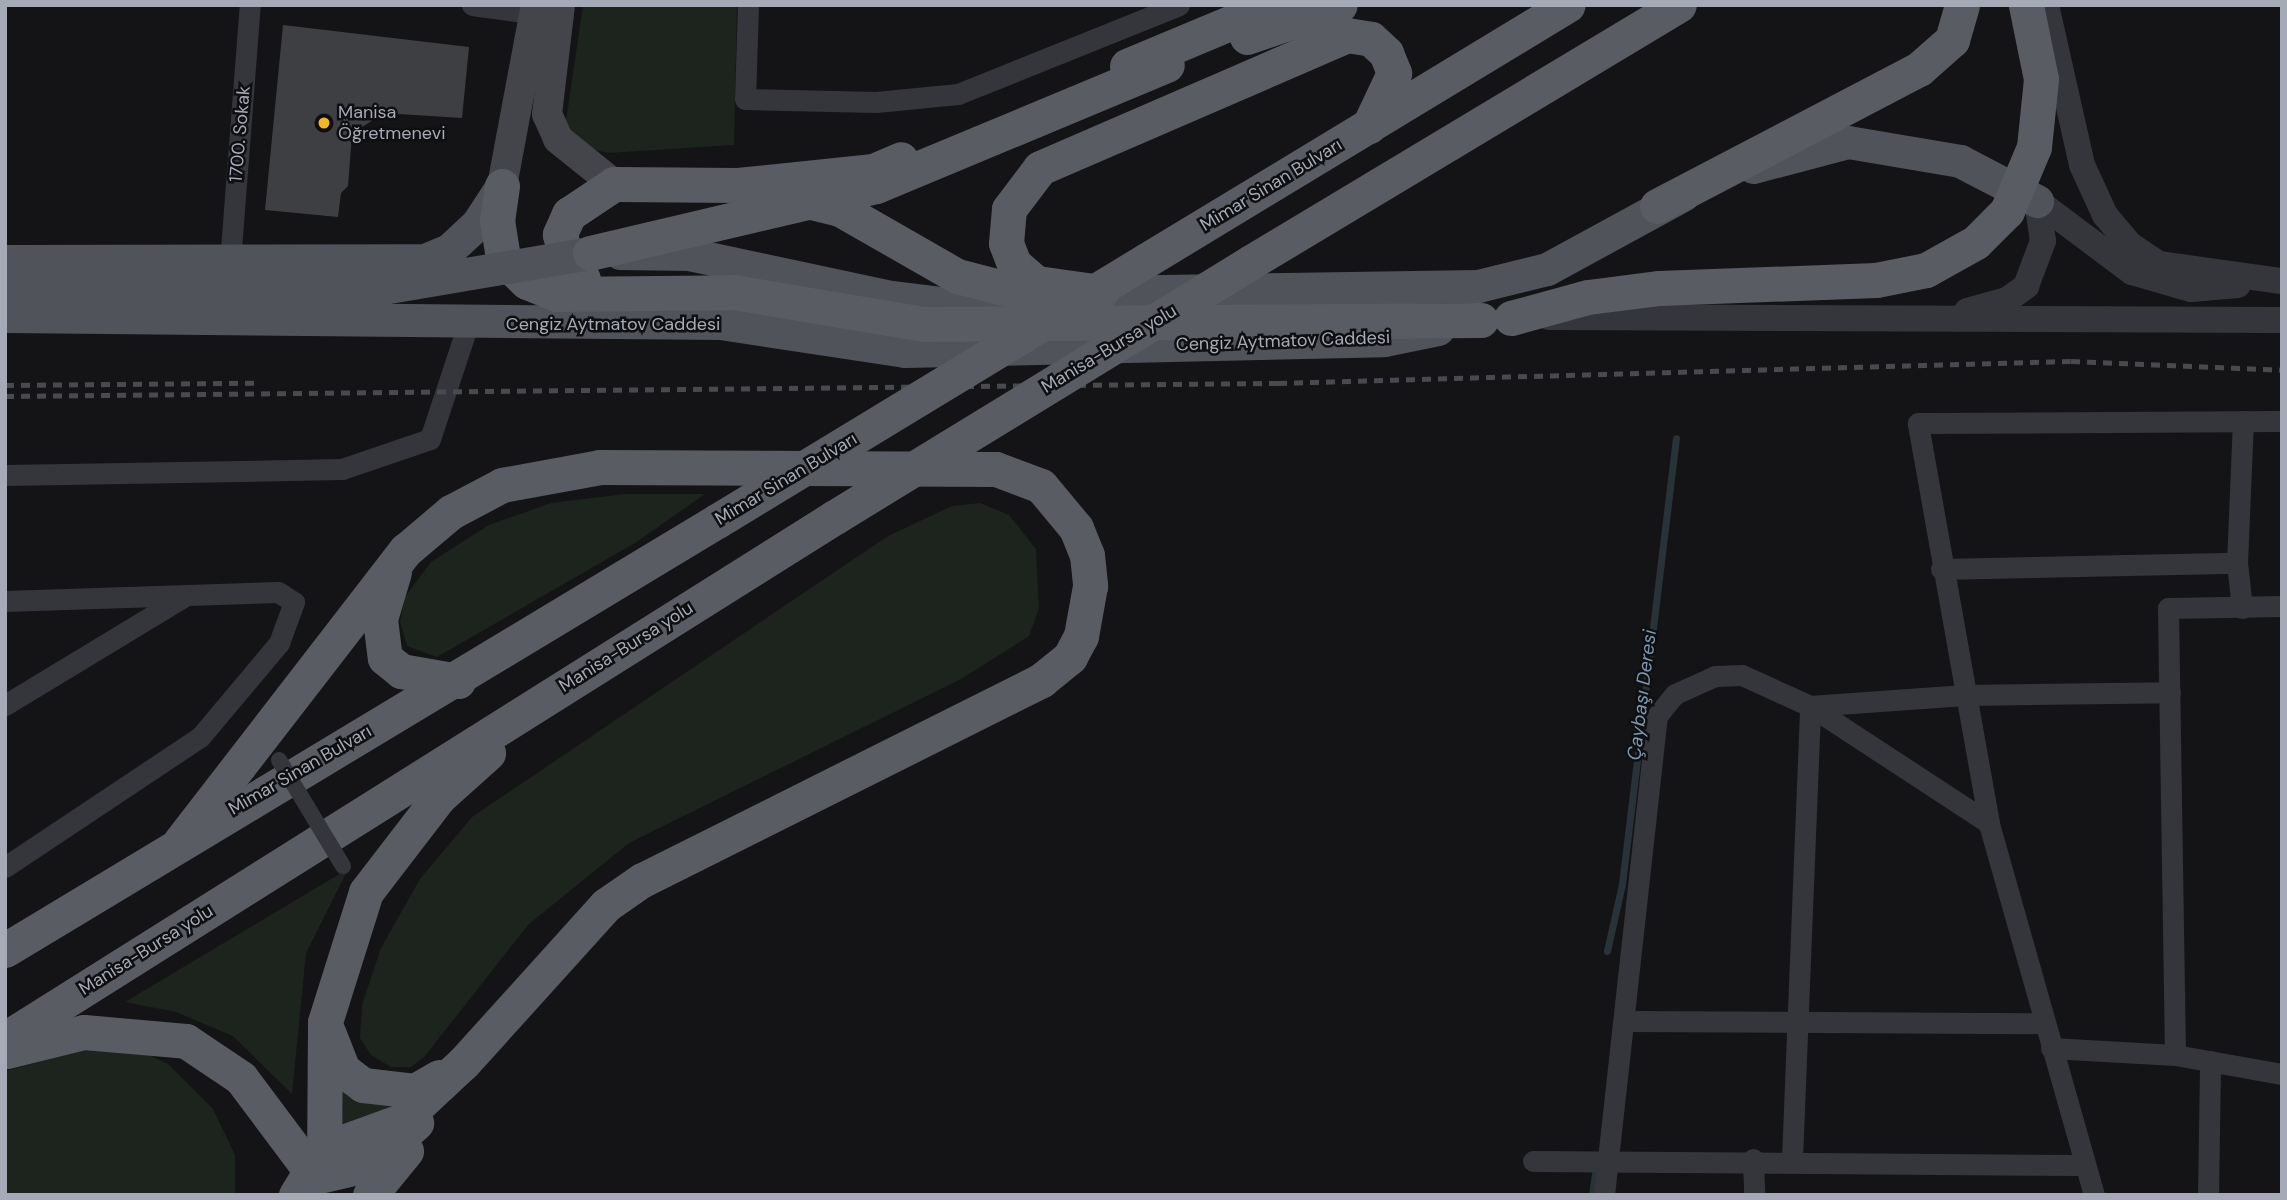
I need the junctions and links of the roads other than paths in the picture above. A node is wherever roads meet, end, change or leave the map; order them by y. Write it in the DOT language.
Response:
graph roads {
  1 [pos="250,5"];
  2 [pos="472,5"];
  3 [pos="748,5"];
  4 [pos="1179,5"];
  5 [pos="1273,5"];
  6 [pos="1340,5"];
  7 [pos="1567,5"];
  8 [pos="1679,5"];
  9 [pos="1962,5"];
  10 [pos="2026,5"];
  11 [pos="2046,5"];
  12 [pos="548,10"];
  13 [pos="1369,126"];
  14 [pos="614,184"];
  15 [pos="738,185"];
  16 [pos="502,186"];
  17 [pos="2037,201"];
  18 [pos="1657,206"];
  19 [pos="590,253"];
  20 [pos="5,261"];
  21 [pos="230,262"];
  22 [pos="2282,281"];
  23 [pos="633,289"];
  24 [pos="20,290"];
  25 [pos="1101,292"];
  26 [pos="5,316"];
  27 [pos="1496,319"];
  28 [pos="1932,320"];
  29 [pos="2282,320"];
  30 [pos="468,324"];
  31 [pos="2243,421"];
  32 [pos="2282,421"];
  33 [pos="5,475"];
  34 [pos="406,550"];
  35 [pos="2237,563"];
  36 [pos="1941,569"];
  37 [pos="185,595"];
  38 [pos="5,601"];
  39 [pos="2282,606"];
  40 [pos="2242,608"];
  41 [pos="458,681"];
  42 [pos="555,692"];
  43 [pos="2170,692"];
  44 [pos="1965,695"];
  45 [pos="5,705"];
  46 [pos="1811,706"];
  47 [pos="279,760"];
  48 [pos="1989,824"];
  49 [pos="180,842"];
  50 [pos="344,866"];
  51 [pos="5,867"];
  52 [pos="5,950"];
  53 [pos="1626,1021"];
  54 [pos="324,1022"];
  55 [pos="1800,1022"];
  56 [pos="2044,1023"];
  57 [pos="5,1039"];
  58 [pos="2051,1048"];
  59 [pos="5,1052"];
  60 [pos="2175,1055"];
  61 [pos="2210,1060"];
  62 [pos="463,1063"];
  63 [pos="2282,1074"];
  64 [pos="1612,1158"];
  65 [pos="1753,1159"];
  66 [pos="1792,1159"];
  67 [pos="1533,1161"];
  68 [pos="2085,1165"];
  69 [pos="311,1181"];
  70 [pos="370,1195"];
  71 [pos="1604,1195"];
  72 [pos="1754,1195"];
  73 [pos="2094,1195"];
  74 [pos="2208,1195"];
  1 -- 21 [label="street, 1700. Sokak"];
  2 -- 12 [label="street"];
  3 -- 4 [label="street"];
  5 -- 15 [label="highway"];
  6 -- 19 [label="highway, bridge"];
  7 -- 13 [label="highway, Mimar Sinan Bulvarı"];
  8 -- 42 [label="highway, Manisa-Bursa yolu, bridge"];
  9 -- 18 [label="highway"];
  10 -- 27 [label="highway, bridge"];
  11 -- 22 [label="street"];
  12 -- 14 [label="main road"];
  12 -- 16 [label="main road"];
  13 -- 25 [label="highway"];
  13 -- 41 [label="highway, Mimar Sinan Bulvarı, bridge"];
  14 -- 15 [label="highway"];
  14 -- 23 [label="highway"];
  15 -- 25 [label="highway"];
  16 -- 21 [label="main road"];
  16 -- 23 [label="highway"];
  17 -- 18 [label="main road"];
  17 -- 22 [label="street"];
  17 -- 28 [label="street"];
  18 -- 25 [label="main road"];
  19 -- 24 [label="main road, bridge"];
  19 -- 25 [label="main road, bridge"];
  20 -- 21 [label="main road"];
  23 -- 27 [label="highway"];
  26 -- 30 [label="main road, Cengiz Aytmatov Caddesi"];
  27 -- 28 [label="street"];
  27 -- 30 [label="main road, Cengiz Aytmatov Caddesi"];
  28 -- 29 [label="street"];
  30 -- 33 [label="street"];
  31 -- 32 [label="street"];
  31 -- 35 [label="street"];
  31 -- 36 [label="street"];
  34 -- 41 [label="highway"];
  34 -- 49 [label="highway"];
  34 -- 62 [label="highway"];
  35 -- 36 [label="street"];
  35 -- 40 [label="street"];
  36 -- 44 [label="street"];
  37 -- 38 [label="street"];
  37 -- 45 [label="street"];
  37 -- 51 [label="street"];
  39 -- 40 [label="street"];
  40 -- 43 [label="street"];
  41 -- 49 [label="highway, Mimar Sinan Bulvarı"];
  42 -- 54 [label="highway"];
  42 -- 57 [label="highway, Manisa-Bursa yolu"];
  43 -- 44 [label="street"];
  43 -- 60 [label="street"];
  44 -- 46 [label="street"];
  44 -- 48 [label="street"];
  46 -- 48 [label="street"];
  46 -- 53 [label="street"];
  46 -- 55 [label="street"];
  47 -- 50 [label="street, bridge"];
  48 -- 56 [label="street"];
  49 -- 52 [label="highway, Mimar Sinan Bulvarı"];
  53 -- 55 [label="street"];
  53 -- 64 [label="street"];
  54 -- 62 [label="highway"];
  54 -- 69 [label="highway"];
  55 -- 56 [label="street"];
  55 -- 66 [label="street"];
  56 -- 58 [label="street"];
  58 -- 60 [label="street"];
  58 -- 68 [label="street"];
  59 -- 69 [label="highway"];
  60 -- 61 [label="street"];
  61 -- 63 [label="street"];
  61 -- 74 [label="street"];
  62 -- 69 [label="highway"];
  62 -- 70 [label="highway"];
  64 -- 65 [label="street"];
  64 -- 67 [label="street"];
  64 -- 71 [label="street"];
  65 -- 66 [label="street"];
  65 -- 72 [label="street"];
  66 -- 68 [label="street"];
  68 -- 73 [label="street"];
}
